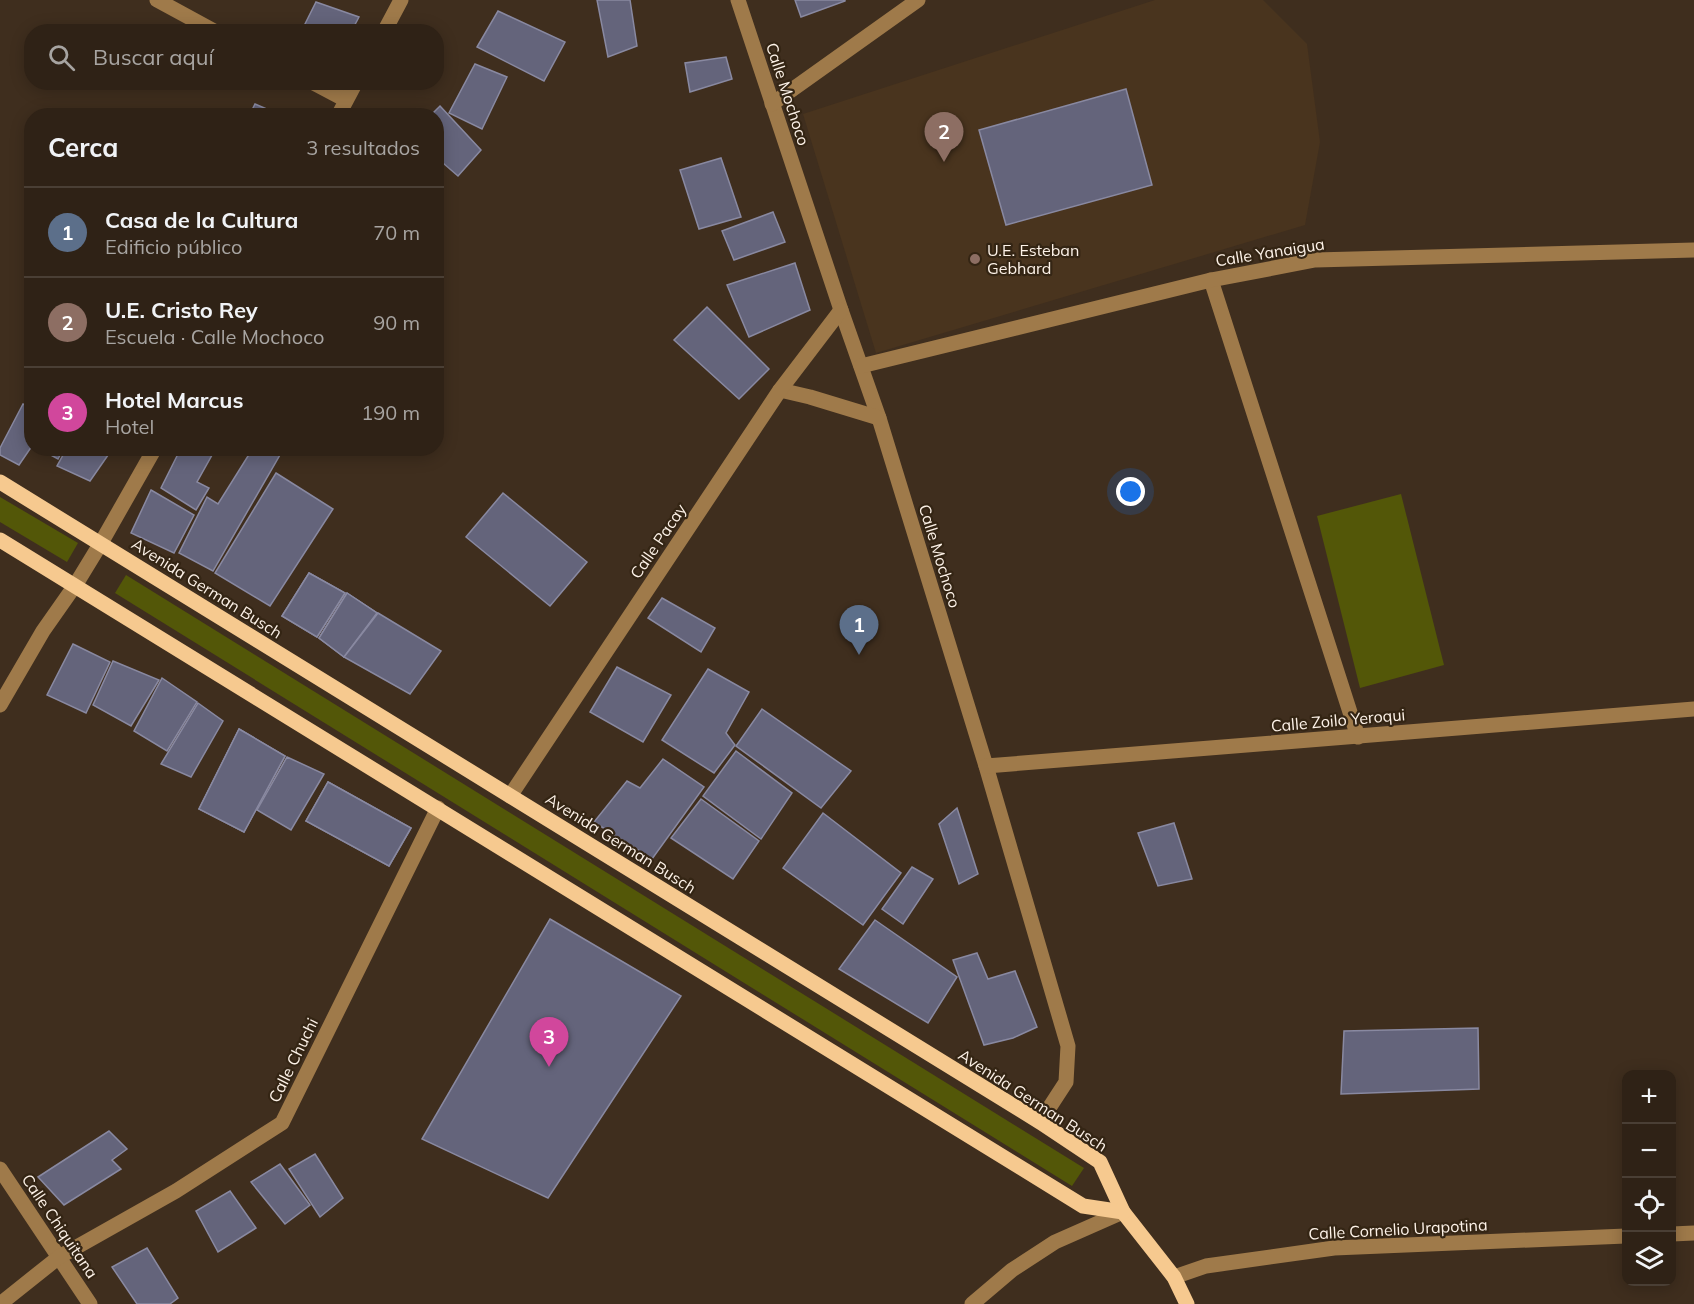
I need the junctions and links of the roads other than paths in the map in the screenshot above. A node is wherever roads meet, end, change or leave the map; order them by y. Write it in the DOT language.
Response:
graph roads {
  1 [pos="156,0"];
  2 [pos="401,0"];
  3 [pos="738,0"];
  4 [pos="918,0"];
  5 [pos="201,24"];
  6 [pos="388,24"];
  7 [pos="327,90"];
  8 [pos="352,90"];
  9 [pos="346,100"];
  10 [pos="772,104"];
  11 [pos="342,108"];
  12 [pos="1694,250"];
  13 [pos="1211,279"];
  14 [pos="841,310"];
  15 [pos="861,366"];
  16 [pos="780,390"];
  17 [pos="879,418"];
  18 [pos="150,456"];
  19 [pos="0,482"];
  20 [pos="0,540"];
  21 [pos="101,543"];
  22 [pos="76,584"];
  23 [pos="0,705"];
  24 [pos="1694,709"];
  25 [pos="1358,737"];
  26 [pos="986,766"];
  27 [pos="510,796"];
  28 [pos="438,808"];
  29 [pos="1040,1122"];
  30 [pos="0,1169"];
  31 [pos="1123,1212"];
  32 [pos="1694,1233"];
  33 [pos="1676,1234"];
  34 [pos="1622,1236"];
  35 [pos="59,1257"];
  36 [pos="1174,1277"];
  37 [pos="0,1304"];
  38 [pos="90,1304"];
  39 [pos="972,1304"];
  40 [pos="1187,1304"];
  1 -- 5 [label="street"];
  2 -- 6 [label="street"];
  3 -- 10 [label="street, Calle Mochoco"];
  4 -- 10 [label="street"];
  7 -- 9 [label="street"];
  8 -- 9 [label="street"];
  9 -- 11 [label="street"];
  10 -- 14 [label="street, Calle Mochoco"];
  12 -- 13 [label="street, Calle Yanaigua"];
  13 -- 15 [label="street, Calle Yanaigua"];
  13 -- 25 [label="street"];
  14 -- 15 [label="street, Calle Mochoco"];
  14 -- 16 [label="street, Calle Pacay"];
  15 -- 17 [label="street, Calle Mochoco"];
  16 -- 17 [label="street"];
  16 -- 27 [label="street, Calle Pacay"];
  17 -- 26 [label="street, Calle Mochoco"];
  18 -- 21 [label="street"];
  19 -- 21 [label="main road, Avenida German Busch"];
  20 -- 22 [label="main road"];
  21 -- 22 [label="street"];
  21 -- 27 [label="main road, Avenida German Busch"];
  22 -- 23 [label="street"];
  22 -- 28 [label="main road"];
  24 -- 25 [label="street, Calle Zoilo Yeroqui"];
  25 -- 26 [label="street, Calle Zoilo Yeroqui"];
  26 -- 29 [label="street, Calle Mochoco"];
  27 -- 29 [label="main road, Avenida German Busch"];
  28 -- 31 [label="main road"];
  28 -- 35 [label="street, Calle Chuchi"];
  29 -- 31 [label="main road, Avenida German Busch"];
  30 -- 35 [label="street, Calle Chiquitana"];
  31 -- 36 [label="main road, Avenida German Busch"];
  31 -- 39 [label="street"];
  32 -- 33 [label="street"];
  34 -- 36 [label="street, Calle Cornelio Urapotina"];
  35 -- 37 [label="street, Calle Chuchi"];
  35 -- 38 [label="street, Calle Chiquitana"];
  36 -- 40 [label="main road, Avenida German Busch"];
}
